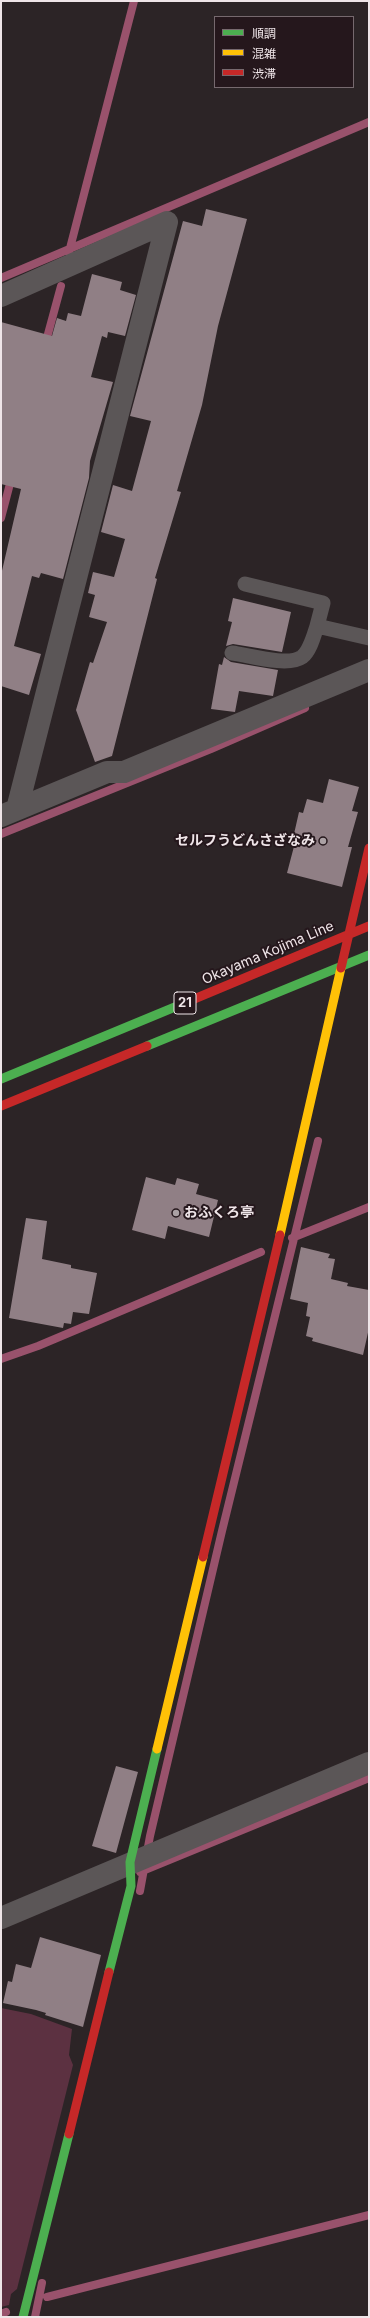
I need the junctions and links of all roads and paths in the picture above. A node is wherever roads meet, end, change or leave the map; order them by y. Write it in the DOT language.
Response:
graph roads {
  1 [pos="1,296"];
  2 [pos="245,584"];
  3 [pos="317,626"];
  4 [pos="369,638"];
  5 [pos="232,653"];
  6 [pos="369,670"];
  7 [pos="9,812"];
  8 [pos="369,848"];
  9 [pos="369,926"];
  10 [pos="348,935"];
  11 [pos="369,955"];
  12 [pos="340,967"];
  13 [pos="1,1079"];
  14 [pos="1,1106"];
  15 [pos="369,1763"];
  16 [pos="138,1861"];
  17 [pos="1,1918"];
  18 [pos="23,2317"];
  1 -- 7 [label="street"];
  2 -- 3 [label="lane"];
  3 -- 4 [label="lane"];
  3 -- 5 [label="lane"];
  6 -- 7 [label="street"];
  8 -- 10 [label="street"];
  9 -- 10 [label="street, Okayama Kojima Line / 21"];
  10 -- 12 [label="street"];
  10 -- 13 [label="street, Okayama Kojima Line / 21"];
  11 -- 12 [label="street, 21"];
  12 -- 14 [label="street, 21"];
  12 -- 16 [label="street"];
  15 -- 16 [label="street"];
  16 -- 17 [label="street"];
  16 -- 18 [label="street"];
}
